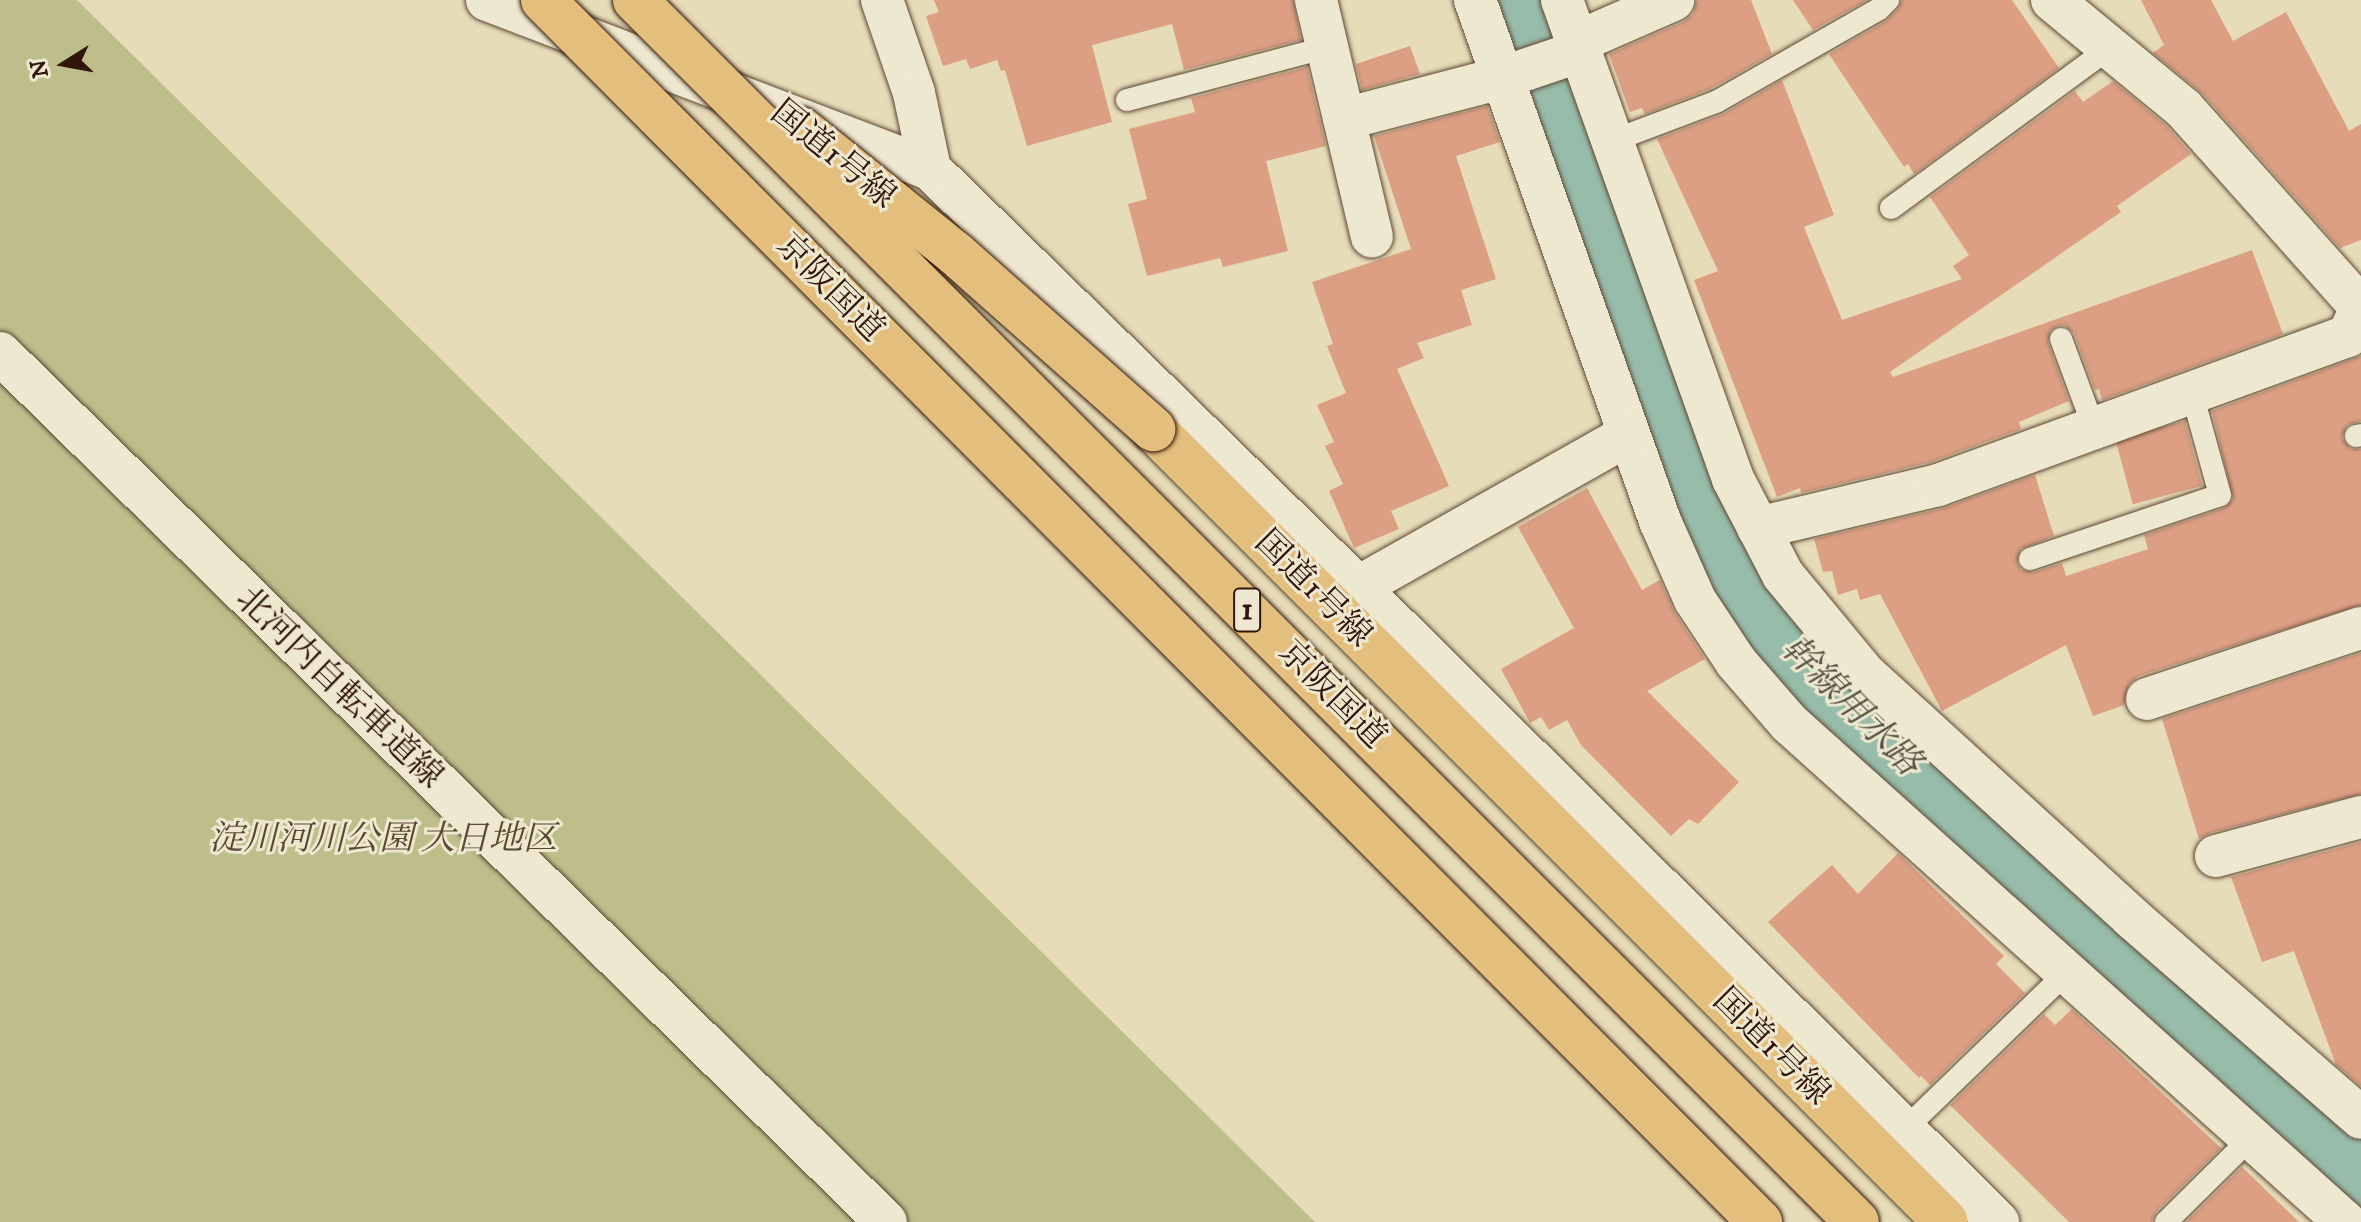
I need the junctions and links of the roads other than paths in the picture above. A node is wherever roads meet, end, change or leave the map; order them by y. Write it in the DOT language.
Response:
graph roads {
  1 [pos="487,0"];
  2 [pos="543,0"];
  3 [pos="638,0"];
  4 [pos="882,0"];
  5 [pos="1316,0"];
  6 [pos="1475,0"];
  7 [pos="1562,0"];
  8 [pos="1673,0"];
  9 [pos="1888,0"];
  10 [pos="2052,0"];
  11 [pos="1328,47"];
  12 [pos="2110,48"];
  13 [pos="1576,49"];
  14 [pos="1509,76"];
  15 [pos="1127,100"];
  16 [pos="1344,119"];
  17 [pos="1612,141"];
  18 [pos="930,169"];
  19 [pos="1891,208"];
  20 [pos="1372,236"];
  21 [pos="2361,308"];
  22 [pos="2061,339"];
  23 [pos="0,353"];
  24 [pos="2192,393"];
  25 [pos="2094,428"];
  26 [pos="1628,435"];
  27 [pos="1758,528"];
  28 [pos="2030,559"];
  29 [pos="1358,587"];
  30 [pos="2361,628"];
  31 [pos="2147,699"];
  32 [pos="2361,817"];
  33 [pos="2216,856"];
  34 [pos="2067,972"];
  35 [pos="2361,1118"];
  36 [pos="1905,1129"];
  37 [pos="2251,1138"];
  38 [pos="886,1222"];
  39 [pos="1760,1222"];
  40 [pos="1857,1222"];
  41 [pos="1946,1222"];
  42 [pos="1998,1222"];
  43 [pos="2166,1222"];
  44 [pos="2345,1222"];
  1 -- 18 [label="street"];
  2 -- 39 [label="highway, 京阪国道 / 1, bridge"];
  3 -- 40 [label="highway, 京阪国道 / 1, bridge"];
  3 -- 41 [label="highway, 国道1号線 / 1, bridge"];
  4 -- 18 [label="street"];
  5 -- 11 [label="street"];
  6 -- 14 [label="street"];
  7 -- 13 [label="street"];
  8 -- 13 [label="street"];
  9 -- 17 [label="lane"];
  10 -- 12 [label="street"];
  11 -- 15 [label="lane"];
  11 -- 16 [label="street"];
  12 -- 19 [label="lane"];
  12 -- 21 [label="street"];
  13 -- 14 [label="street"];
  13 -- 17 [label="street"];
  14 -- 16 [label="street"];
  14 -- 26 [label="street"];
  16 -- 20 [label="street"];
  17 -- 27 [label="street"];
  18 -- 29 [label="street"];
  21 -- 24 [label="street"];
  22 -- 25 [label="lane"];
  23 -- 38 [label="street, 北河内自転車道線"];
  24 -- 25 [label="street"];
  24 -- 28 [label="lane"];
  25 -- 27 [label="street"];
  26 -- 29 [label="street"];
  26 -- 34 [label="street"];
  27 -- 35 [label="street"];
  29 -- 36 [label="street"];
  30 -- 31 [label="street"];
  32 -- 33 [label="street"];
  34 -- 36 [label="lane"];
  34 -- 37 [label="street"];
  36 -- 42 [label="street"];
  37 -- 43 [label="lane"];
  37 -- 44 [label="street"];
}
